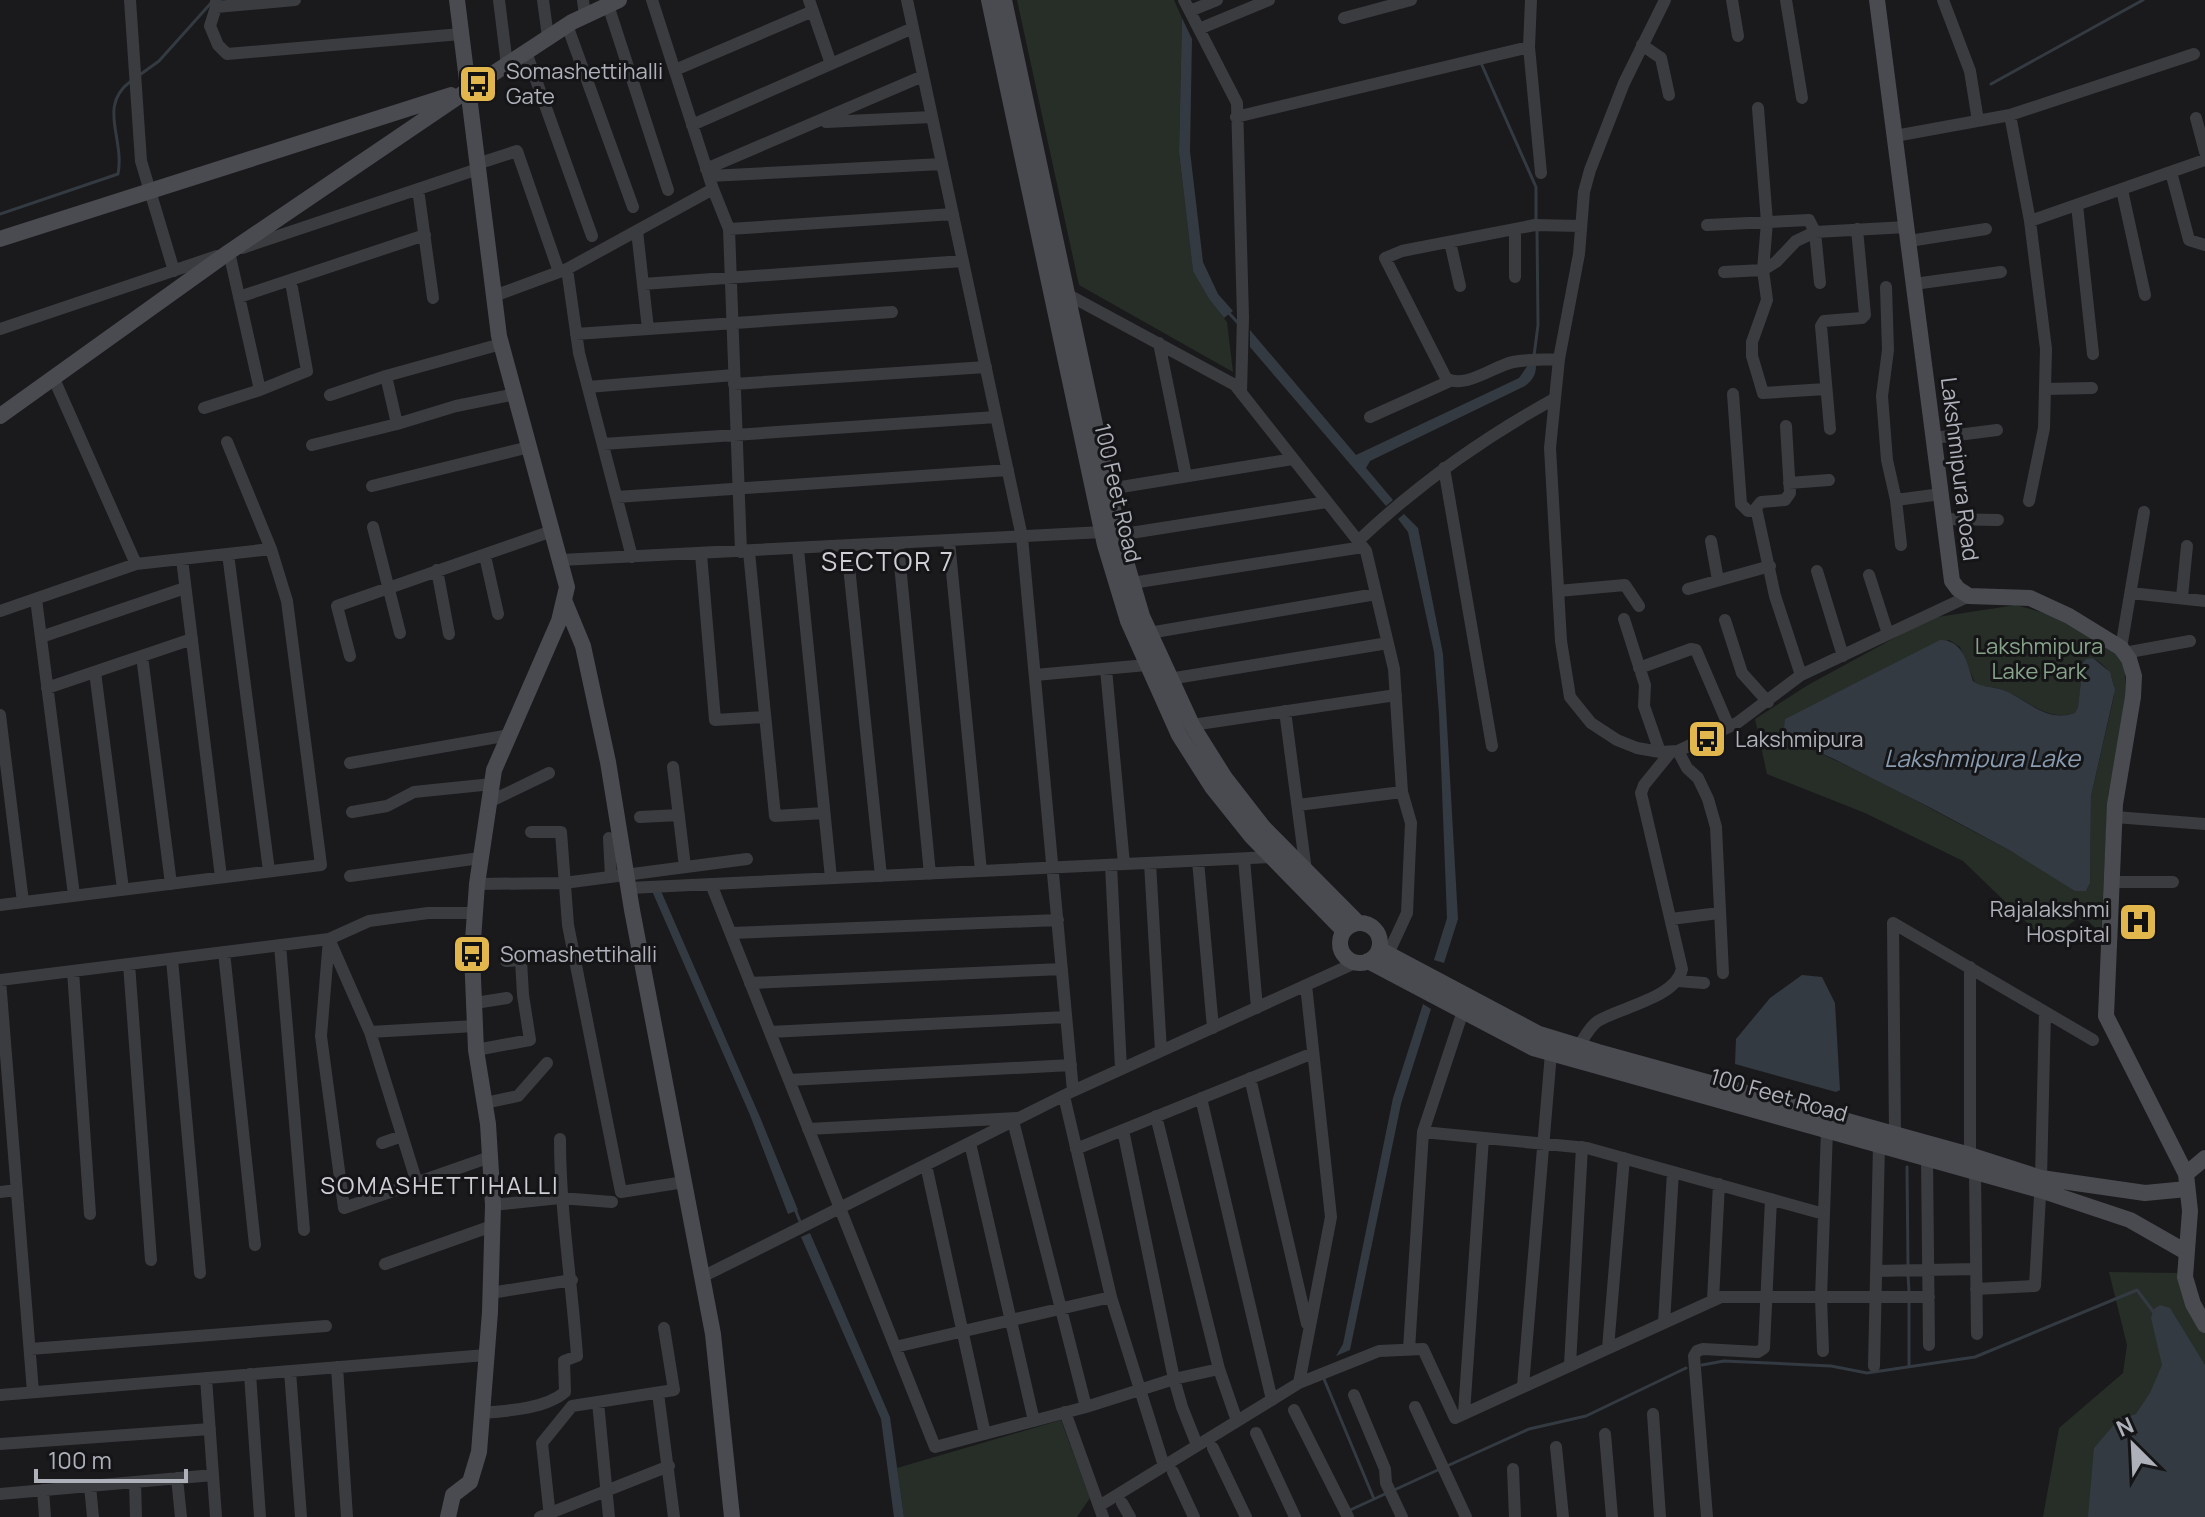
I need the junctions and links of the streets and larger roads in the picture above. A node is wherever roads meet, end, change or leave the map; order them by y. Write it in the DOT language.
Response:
graph roads {
  1 [pos="130,0"];
  2 [pos="295,0"];
  3 [pos="457,0"];
  4 [pos="499,0"];
  5 [pos="543,0"];
  6 [pos="652,0"];
  7 [pos="907,0"];
  8 [pos="989,0"];
  9 [pos="1004,0"];
  10 [pos="1217,0"];
  11 [pos="1269,0"];
  12 [pos="1411,0"];
  13 [pos="1531,0"];
  14 [pos="1665,0"];
  15 [pos="1732,0"];
  16 [pos="1786,0"];
  17 [pos="1877,0"];
  18 [pos="1943,0"];
  19 [pos="614,2"];
  20 [pos="216,4"];
  21 [pos="811,6"];
  22 [pos="584,8"];
  23 [pos="1191,13"];
  24 [pos="1344,18"];
  25 [pos="567,25"];
  26 [pos="913,28"];
  27 [pos="461,34"];
  28 [pos="1738,36"];
  29 [pos="548,37"];
  30 [pos="1642,45"];
  31 [pos="1529,47"];
  32 [pos="526,52"];
  33 [pos="2194,54"];
  34 [pos="831,64"];
  35 [pos="507,65"];
  36 [pos="675,70"];
  37 [pos="923,76"];
  38 [pos="468,90"];
  39 [pos="1669,95"];
  40 [pos="1802,98"];
  41 [pos="1758,108"];
  42 [pos="2010,115"];
  43 [pos="932,117"];
  44 [pos="1236,117"];
  45 [pos="2196,118"];
  46 [pos="1978,121"];
  47 [pos="814,123"];
  48 [pos="692,125"];
  49 [pos="1895,136"];
  50 [pos="2205,152"];
  51 [pos="2205,160"];
  52 [pos="942,164"];
  53 [pos="478,166"];
  54 [pos="708,172"];
  55 [pos="2171,172"];
  56 [pos="1541,173"];
  57 [pos="418,189"];
  58 [pos="713,189"];
  59 [pos="668,190"];
  60 [pos="2122,190"];
  61 [pos="149,192"];
  62 [pos="2077,205"];
  63 [pos="633,207"];
  64 [pos="953,214"];
  65 [pos="2030,221"];
  66 [pos="1767,222"];
  67 [pos="1707,225"];
  68 [pos="1581,226"];
  69 [pos="729,229"];
  70 [pos="1857,229"];
  71 [pos="1986,229"];
  72 [pos="1515,230"];
  73 [pos="637,231"];
  74 [pos="1815,232"];
  75 [pos="1908,234"];
  76 [pos="425,235"];
  77 [pos="592,236"];
  78 [pos="0,239"];
  79 [pos="1450,242"];
  80 [pos="2204,247"];
  81 [pos="229,252"];
  82 [pos="963,261"];
  83 [pos="1763,270"];
  84 [pos="174,271"];
  85 [pos="563,271"];
  86 [pos="1724,272"];
  87 [pos="2001,272"];
  88 [pos="731,277"];
  89 [pos="1515,277"];
  90 [pos="1820,283"];
  91 [pos="643,284"];
  92 [pos="1050,284"];
  93 [pos="1914,284"];
  94 [pos="1460,286"];
  95 [pos="1886,287"];
  96 [pos="292,288"];
  97 [pos="1067,294"];
  98 [pos="2145,295"];
  99 [pos="494,296"];
  100 [pos="239,297"];
  101 [pos="433,298"];
  102 [pos="892,312"];
  103 [pos="733,324"];
  104 [pos="0,329"];
  105 [pos="648,329"];
  106 [pos="576,334"];
  107 [pos="1159,343"];
  108 [pos="501,344"];
  109 [pos="2093,354"];
  110 [pos="1559,359"];
  111 [pos="986,367"];
  112 [pos="386,376"];
  113 [pos="54,379"];
  114 [pos="734,380"];
  115 [pos="1450,381"];
  116 [pos="588,387"];
  117 [pos="2092,388"];
  118 [pos="1826,389"];
  119 [pos="2046,389"];
  120 [pos="260,390"];
  121 [pos="1241,393"];
  122 [pos="515,394"];
  123 [pos="1733,394"];
  124 [pos="330,395"];
  125 [pos="1554,399"];
  126 [pos="204,408"];
  127 [pos="0,416"];
  128 [pos="996,417"];
  129 [pos="1370,417"];
  130 [pos="397,424"];
  131 [pos="1786,426"];
  132 [pos="1830,429"];
  133 [pos="1997,430"];
  134 [pos="737,435"];
  135 [pos="1934,438"];
  136 [pos="227,442"];
  137 [pos="603,444"];
  138 [pos="312,445"];
  139 [pos="529,447"];
  140 [pos="1293,459"];
  141 [pos="1444,468"];
  142 [pos="1008,470"];
  143 [pos="1186,476"];
  144 [pos="1829,480"];
  145 [pos="1789,483"];
  146 [pos="372,486"];
  147 [pos="738,489"];
  148 [pos="1109,489"];
  149 [pos="1941,494"];
  150 [pos="617,497"];
  151 [pos="1896,500"];
  152 [pos="2029,501"];
  153 [pos="1327,502"];
  154 [pos="1756,511"];
  155 [pos="2144,512"];
  156 [pos="1943,519"];
  157 [pos="1998,520"];
  158 [pos="373,527"];
  159 [pos="552,531"];
  160 [pos="1110,534"];
  161 [pos="1022,537"];
  162 [pos="949,541"];
  163 [pos="1711,541"];
  164 [pos="898,544"];
  165 [pos="1360,544"];
  166 [pos="1901,545"];
  167 [pos="2187,546"];
  168 [pos="847,547"];
  169 [pos="271,549"];
  170 [pos="798,549"];
  171 [pos="745,552"];
  172 [pos="228,554"];
  173 [pos="701,554"];
  174 [pos="485,556"];
  175 [pos="632,557"];
  176 [pos="182,559"];
  177 [pos="561,560"];
  178 [pos="136,564"];
  179 [pos="1770,566"];
  180 [pos="437,570"];
  181 [pos="1817,571"];
  182 [pos="1869,575"];
  183 [pos="1718,580"];
  184 [pos="1132,583"];
  185 [pos="389,586"];
  186 [pos="185,588"];
  187 [pos="1688,589"];
  188 [pos="1558,591"];
  189 [pos="2131,593"];
  190 [pos="1376,594"];
  191 [pos="1969,596"];
  192 [pos="2182,597"];
  193 [pos="36,599"];
  194 [pos="564,600"];
  195 [pos="2205,601"];
  196 [pos="1639,606"];
  197 [pos="0,611"];
  198 [pos="498,614"];
  199 [pos="1624,619"];
  200 [pos="1725,620"];
  201 [pos="400,633"];
  202 [pos="1149,633"];
  203 [pos="449,634"];
  204 [pos="1888,634"];
  205 [pos="41,637"];
  206 [pos="192,639"];
  207 [pos="2190,641"];
  208 [pos="1388,643"];
  209 [pos="2122,651"];
  210 [pos="142,656"];
  211 [pos="350,656"];
  212 [pos="1843,656"];
  213 [pos="1147,665"];
  214 [pos="1639,668"];
  215 [pos="1106,669"];
  216 [pos="95,672"];
  217 [pos="1035,675"];
  218 [pos="1801,675"];
  219 [pos="1169,679"];
  220 [pos="47,688"];
  221 [pos="1396,695"];
  222 [pos="1768,702"];
  223 [pos="1285,711"];
  224 [pos="0,715"];
  225 [pos="765,717"];
  226 [pos="1192,725"];
  227 [pos="1729,727"];
  228 [pos="510,735"];
  229 [pos="1492,746"];
  230 [pos="1669,752"];
  231 [pos="350,763"];
  232 [pos="673,767"];
  233 [pos="549,773"];
  234 [pos="491,792"];
  235 [pos="1402,792"];
  236 [pos="1298,805"];
  237 [pos="352,812"];
  238 [pos="824,813"];
  239 [pos="679,815"];
  240 [pos="640,817"];
  241 [pos="2115,817"];
  242 [pos="2205,824"];
  243 [pos="531,832"];
  244 [pos="609,838"];
  245 [pos="1271,857"];
  246 [pos="480,858"];
  247 [pos="747,859"];
  248 [pos="1244,859"];
  249 [pos="1198,861"];
  250 [pos="1150,863"];
  251 [pos="1118,864"];
  252 [pos="685,867"];
  253 [pos="1053,868"];
  254 [pos="269,871"];
  255 [pos="981,871"];
  256 [pos="1306,871"];
  257 [pos="930,874"];
  258 [pos="350,876"];
  259 [pos="881,876"];
  260 [pos="221,877"];
  261 [pos="831,878"];
  262 [pos="622,880"];
  263 [pos="2111,882"];
  264 [pos="2173,882"];
  265 [pos="564,883"];
  266 [pos="171,884"];
  267 [pos="477,884"];
  268 [pos="711,884"];
  269 [pos="123,889"];
  270 [pos="74,895"];
  271 [pos="23,902"];
  272 [pos="0,905"];
  273 [pos="475,913"];
  274 [pos="1719,913"];
  275 [pos="1671,919"];
  276 [pos="1058,920"];
  277 [pos="1351,927"];
  278 [pos="731,933"];
  279 [pos="329,939"];
  280 [pos="280,945"];
  281 [pos="224,952"];
  282 [pos="1373,956"];
  283 [pos="172,959"];
  284 [pos="506,961"];
  285 [pos="129,964"];
  286 [pos="1970,967"];
  287 [pos="1062,969"];
  288 [pos="73,971"];
  289 [pos="1723,973"];
  290 [pos="1678,981"];
  291 [pos="750,983"];
  292 [pos="1704,983"];
  293 [pos="1306,985"];
  294 [pos="507,998"];
  295 [pos="475,1003"];
  296 [pos="1466,1005"];
  297 [pos="1257,1008"];
  298 [pos="2045,1012"];
  299 [pos="1066,1017"];
  300 [pos="475,1026"];
  301 [pos="1213,1028"];
  302 [pos="370,1032"];
  303 [pos="770,1032"];
  304 [pos="2,1040"];
  305 [pos="2093,1040"];
  306 [pos="1579,1046"];
  307 [pos="476,1050"];
  308 [pos="1161,1051"];
  309 [pos="1313,1053"];
  310 [pos="1551,1053"];
  311 [pos="547,1063"];
  312 [pos="1071,1065"];
  313 [pos="1121,1069"];
  314 [pos="1250,1078"];
  315 [pos="789,1080"];
  316 [pos="4,1090"];
  317 [pos="1069,1094"];
  318 [pos="1201,1098"];
  319 [pos="485,1103"];
  320 [pos="1156,1116"];
  321 [pos="1017,1120"];
  322 [pos="808,1129"];
  323 [pos="1123,1130"];
  324 [pos="1827,1130"];
  325 [pos="1423,1132"];
  326 [pos="1895,1134"];
  327 [pos="402,1136"];
  328 [pos="1483,1138"];
  329 [pos="560,1139"];
  330 [pos="7,1141"];
  331 [pos="382,1143"];
  332 [pos="970,1143"];
  333 [pos="1541,1143"];
  334 [pos="1879,1145"];
  335 [pos="1582,1147"];
  336 [pos="1076,1149"];
  337 [pos="1970,1155"];
  338 [pos="490,1157"];
  339 [pos="1624,1158"];
  340 [pos="2205,1158"];
  341 [pos="1927,1159"];
  342 [pos="926,1165"];
  343 [pos="1673,1172"];
  344 [pos="1975,1172"];
  345 [pos="2187,1181"];
  346 [pos="684,1182"];
  347 [pos="417,1183"];
  348 [pos="1719,1184"];
  349 [pos="2041,1184"];
  350 [pos="17,1190"];
  351 [pos="0,1192"];
  352 [pos="560,1198"];
  353 [pos="1771,1199"];
  354 [pos="612,1202"];
  355 [pos="493,1205"];
  356 [pos="840,1209"];
  357 [pos="90,1214"];
  358 [pos="1824,1214"];
  359 [pos="492,1226"];
  360 [pos="304,1230"];
  361 [pos="255,1245"];
  362 [pos="2186,1252"];
  363 [pos="151,1260"];
  364 [pos="385,1264"];
  365 [pos="1976,1269"];
  366 [pos="1928,1270"];
  367 [pos="1876,1271"];
  368 [pos="200,1273"];
  369 [pos="702,1277"];
  370 [pos="572,1280"];
  371 [pos="1976,1289"];
  372 [pos="491,1293"];
  373 [pos="1111,1297"];
  374 [pos="1767,1297"];
  375 [pos="1876,1297"];
  376 [pos="1929,1297"];
  377 [pos="1821,1298"];
  378 [pos="1713,1300"];
  379 [pos="1061,1308"];
  380 [pos="1011,1320"];
  381 [pos="1664,1323"];
  382 [pos="2205,1325"];
  383 [pos="326,1326"];
  384 [pos="664,1328"];
  385 [pos="1308,1329"];
  386 [pos="963,1331"];
  387 [pos="1977,1334"];
  388 [pos="1929,1345"];
  389 [pos="895,1347"];
  390 [pos="1608,1348"];
  391 [pos="30,1349"];
  392 [pos="1409,1349"];
  393 [pos="1823,1351"];
  394 [pos="486,1355"];
  395 [pos="1570,1365"];
  396 [pos="1874,1366"];
  397 [pos="337,1367"];
  398 [pos="1219,1369"];
  399 [pos="290,1371"];
  400 [pos="250,1374"];
  401 [pos="206,1378"];
  402 [pos="1174,1379"];
  403 [pos="1299,1383"];
  404 [pos="1523,1386"];
  405 [pos="1139,1390"];
  406 [pos="33,1392"];
  407 [pos="658,1393"];
  408 [pos="0,1395"];
  409 [pos="1354,1395"];
  410 [pos="1272,1400"];
  411 [pos="598,1402"];
  412 [pos="1086,1407"];
  413 [pos="1415,1407"];
  414 [pos="1294,1410"];
  415 [pos="1065,1412"];
  416 [pos="481,1413"];
  417 [pos="1464,1413"];
  418 [pos="1653,1414"];
  419 [pos="1034,1421"];
  420 [pos="1237,1421"];
  421 [pos="210,1429"];
  422 [pos="1256,1433"];
  423 [pos="985,1434"];
  424 [pos="1605,1434"];
  425 [pos="0,1444"];
  426 [pos="1197,1445"];
  427 [pos="1556,1447"];
  428 [pos="1213,1448"];
  429 [pos="669,1466"];
  430 [pos="1168,1469"];
  431 [pos="1513,1469"];
  432 [pos="213,1475"];
  433 [pos="177,1478"];
  434 [pos="135,1482"];
  435 [pos="90,1486"];
  436 [pos="43,1490"];
  437 [pos="606,1491"];
  438 [pos="0,1494"];
  439 [pos="1122,1503"];
  440 [pos="1101,1511"];
  441 [pos="1346,1514"];
  442 [pos="547,1516"];
  443 [pos="45,1517"];
  444 [pos="93,1517"];
  445 [pos="136,1517"];
  446 [pos="181,1517"];
  447 [pos="216,1517"];
  448 [pos="260,1517"];
  449 [pos="301,1517"];
  450 [pos="347,1517"];
  451 [pos="448,1517"];
  452 [pos="609,1517"];
  453 [pos="674,1517"];
  454 [pos="732,1517"];
  455 [pos="1130,1517"];
  456 [pos="1194,1517"];
  457 [pos="1246,1517"];
  458 [pos="1295,1517"];
  459 [pos="1402,1517"];
  460 [pos="1466,1517"];
  461 [pos="1515,1517"];
  462 [pos="1563,1517"];
  463 [pos="1612,1517"];
  464 [pos="1660,1517"];
  465 [pos="1707,1517"];
  1 -- 61 [label="street"];
  2 -- 20 [label="street"];
  3 -- 27 [label="street"];
  4 -- 35 [label="street"];
  5 -- 29 [label="street"];
  6 -- 36 [label="street"];
  7 -- 26 [label="street"];
  8 -- 92 [label="street, 100 Feet Road"];
  9 -- 97 [label="street, 100 Feet Road"];
  10 -- 23 [label="street"];
  11 -- 23 [label="street"];
  12 -- 24 [label="street"];
  13 -- 31 [label="street"];
  14 -- 30 [label="street"];
  15 -- 28 [label="street"];
  16 -- 40 [label="street"];
  17 -- 49 [label="street, Lakshmipura Road"];
  18 -- 46 [label="street"];
  19 -- 22 [label="street"];
  19 -- 59 [label="street"];
  20 -- 27 [label="street"];
  21 -- 34 [label="street"];
  21 -- 36 [label="street"];
  22 -- 25 [label="street"];
  23 -- 44 [label="street"];
  25 -- 29 [label="street"];
  25 -- 63 [label="street"];
  26 -- 34 [label="street"];
  26 -- 37 [label="street"];
  27 -- 38 [label="street"];
  29 -- 32 [label="street"];
  30 -- 39 [label="street"];
  30 -- 68 [label="street"];
  31 -- 44 [label="street"];
  31 -- 56 [label="street"];
  32 -- 35 [label="street"];
  32 -- 77 [label="street"];
  33 -- 42 [label="street"];
  34 -- 48 [label="street"];
  35 -- 38 [label="street"];
  36 -- 48 [label="street"];
  37 -- 43 [label="street"];
  37 -- 47 [label="street"];
  38 -- 53 [label="street"];
  38 -- 61 [label="street"];
  38 -- 81 [label="street"];
  41 -- 66 [label="street"];
  42 -- 46 [label="street"];
  42 -- 65 [label="street"];
  43 -- 47 [label="street"];
  43 -- 52 [label="street"];
  44 -- 121 [label="street"];
  45 -- 50 [label="street"];
  46 -- 49 [label="street"];
  47 -- 54 [label="street"];
  48 -- 54 [label="street"];
  49 -- 75 [label="street, Lakshmipura Road"];
  51 -- 55 [label="street"];
  52 -- 54 [label="street"];
  52 -- 64 [label="street"];
  53 -- 57 [label="street"];
  53 -- 85 [label="street"];
  53 -- 99 [label="street"];
  54 -- 58 [label="street"];
  55 -- 60 [label="street"];
  55 -- 80 [label="street"];
  57 -- 76 [label="street"];
  57 -- 81 [label="street"];
  58 -- 69 [label="street"];
  58 -- 73 [label="street"];
  60 -- 62 [label="street"];
  60 -- 98 [label="street"];
  61 -- 78 [label="street"];
  61 -- 84 [label="street"];
  62 -- 65 [label="street"];
  62 -- 109 [label="street"];
  64 -- 69 [label="street"];
  64 -- 82 [label="street"];
  65 -- 119 [label="street"];
  66 -- 67 [label="street"];
  66 -- 74 [label="street"];
  66 -- 83 [label="street"];
  68 -- 72 [label="street"];
  68 -- 110 [label="street"];
  69 -- 88 [label="street"];
  70 -- 74 [label="street"];
  70 -- 75 [label="street"];
  70 -- 118 [label="street"];
  71 -- 75 [label="street"];
  72 -- 79 [label="street"];
  72 -- 89 [label="street"];
  73 -- 85 [label="street"];
  73 -- 91 [label="street"];
  74 -- 83 [label="street"];
  74 -- 90 [label="street"];
  75 -- 93 [label="street, Lakshmipura Road"];
  76 -- 100 [label="street"];
  76 -- 101 [label="street"];
  79 -- 94 [label="street"];
  79 -- 115 [label="street"];
  81 -- 84 [label="street"];
  81 -- 100 [label="street"];
  81 -- 113 [label="street"];
  82 -- 88 [label="street"];
  82 -- 111 [label="street"];
  83 -- 86 [label="street"];
  83 -- 118 [label="street"];
  84 -- 104 [label="street"];
  85 -- 99 [label="street"];
  85 -- 106 [label="street"];
  87 -- 93 [label="street"];
  88 -- 91 [label="street"];
  88 -- 103 [label="street"];
  91 -- 105 [label="street"];
  92 -- 97 [label="street"];
  92 -- 160 [label="street, 100 Feet Road"];
  93 -- 135 [label="street, Lakshmipura Road"];
  95 -- 151 [label="street"];
  96 -- 120 [label="street"];
  97 -- 107 [label="street"];
  97 -- 148 [label="street, 100 Feet Road"];
  99 -- 108 [label="street"];
  100 -- 120 [label="street"];
  102 -- 103 [label="street"];
  103 -- 105 [label="street"];
  103 -- 114 [label="street"];
  105 -- 106 [label="street"];
  106 -- 116 [label="street"];
  107 -- 121 [label="street"];
  107 -- 143 [label="street"];
  108 -- 112 [label="street"];
  108 -- 122 [label="street"];
  110 -- 115 [label="street"];
  110 -- 125 [label="street"];
  111 -- 114 [label="street"];
  111 -- 128 [label="street"];
  112 -- 124 [label="street"];
  112 -- 130 [label="street"];
  113 -- 127 [label="street"];
  113 -- 178 [label="street"];
  114 -- 116 [label="street"];
  114 -- 134 [label="street"];
  115 -- 129 [label="street"];
  116 -- 137 [label="street"];
  117 -- 119 [label="street"];
  118 -- 132 [label="street"];
  119 -- 152 [label="street"];
  120 -- 126 [label="street"];
  121 -- 140 [label="street"];
  122 -- 130 [label="street"];
  122 -- 139 [label="street"];
  123 -- 154 [label="street"];
  125 -- 141 [label="street"];
  125 -- 188 [label="street"];
  128 -- 134 [label="street"];
  128 -- 142 [label="street"];
  130 -- 138 [label="street"];
  131 -- 145 [label="street"];
  133 -- 135 [label="street"];
  134 -- 137 [label="street"];
  134 -- 147 [label="street"];
  135 -- 149 [label="street, Lakshmipura Road"];
  136 -- 169 [label="street"];
  137 -- 150 [label="street"];
  139 -- 146 [label="street"];
  139 -- 159 [label="street"];
  140 -- 143 [label="street"];
  140 -- 153 [label="street"];
  141 -- 165 [label="street"];
  141 -- 229 [label="street"];
  142 -- 147 [label="street"];
  142 -- 161 [label="street"];
  143 -- 148 [label="street"];
  144 -- 145 [label="street"];
  145 -- 154 [label="street"];
  147 -- 150 [label="street"];
  147 -- 171 [label="street"];
  148 -- 160 [label="street, 100 Feet Road"];
  149 -- 151 [label="street"];
  149 -- 156 [label="street, Lakshmipura Road"];
  150 -- 175 [label="street"];
  151 -- 166 [label="street"];
  153 -- 160 [label="street"];
  153 -- 165 [label="street"];
  154 -- 179 [label="street"];
  155 -- 189 [label="street"];
  156 -- 157 [label="street"];
  156 -- 191 [label="street, Lakshmipura Road"];
  158 -- 185 [label="street"];
  159 -- 174 [label="street"];
  159 -- 177 [label="street"];
  160 -- 161 [label="street"];
  160 -- 184 [label="street, 100 Feet Road"];
  160 -- 213 [label="street, 100 Feet Road"];
  161 -- 162 [label="street"];
  161 -- 217 [label="street"];
  162 -- 164 [label="street"];
  162 -- 255 [label="street"];
  163 -- 183 [label="street"];
  164 -- 168 [label="street"];
  164 -- 257 [label="street"];
  165 -- 184 [label="street"];
  165 -- 190 [label="street"];
  167 -- 192 [label="street"];
  168 -- 170 [label="street"];
  168 -- 259 [label="street"];
  169 -- 172 [label="street"];
  169 -- 254 [label="street"];
  170 -- 171 [label="street"];
  170 -- 238 [label="street"];
  171 -- 173 [label="street"];
  171 -- 225 [label="street"];
  172 -- 176 [label="street"];
  172 -- 254 [label="street"];
  173 -- 175 [label="street"];
  173 -- 225 [label="street"];
  174 -- 180 [label="street"];
  174 -- 198 [label="street"];
  175 -- 177 [label="street"];
  176 -- 178 [label="street"];
  176 -- 186 [label="street"];
  177 -- 194 [label="street"];
  178 -- 193 [label="street"];
  179 -- 183 [label="street"];
  179 -- 218 [label="street"];
  180 -- 185 [label="street"];
  180 -- 203 [label="street"];
  181 -- 212 [label="street"];
  182 -- 204 [label="street"];
  183 -- 187 [label="street"];
  184 -- 202 [label="street, 100 Feet Road"];
  185 -- 201 [label="street"];
  185 -- 211 [label="street"];
  186 -- 205 [label="street"];
  186 -- 206 [label="street"];
  188 -- 196 [label="street"];
  188 -- 230 [label="street"];
  189 -- 192 [label="street"];
  189 -- 209 [label="street"];
  190 -- 202 [label="street"];
  190 -- 208 [label="street"];
  191 -- 204 [label="street"];
  191 -- 209 [label="street"];
  192 -- 195 [label="street"];
  193 -- 197 [label="street"];
  193 -- 205 [label="street"];
  194 -- 228 [label="street"];
  194 -- 262 [label="street"];
  199 -- 214 [label="street"];
  200 -- 222 [label="street"];
  202 -- 219 [label="street, 100 Feet Road"];
  204 -- 212 [label="street"];
  205 -- 220 [label="street"];
  206 -- 210 [label="street"];
  206 -- 260 [label="street"];
  207 -- 209 [label="street"];
  208 -- 219 [label="street"];
  208 -- 221 [label="street"];
  209 -- 241 [label="street"];
  210 -- 216 [label="street"];
  210 -- 266 [label="street"];
  212 -- 218 [label="street"];
  213 -- 215 [label="street"];
  213 -- 245 [label="street, 100 Feet Road"];
  214 -- 227 [label="street"];
  214 -- 230 [label="street"];
  215 -- 217 [label="street"];
  215 -- 251 [label="street"];
  216 -- 220 [label="street"];
  216 -- 269 [label="street"];
  217 -- 253 [label="street"];
  218 -- 222 [label="street"];
  219 -- 226 [label="street, 100 Feet Road"];
  220 -- 270 [label="street"];
  221 -- 223 [label="street"];
  221 -- 235 [label="street"];
  222 -- 227 [label="street"];
  223 -- 226 [label="street"];
  223 -- 236 [label="street"];
  224 -- 271 [label="street"];
  225 -- 238 [label="street"];
  226 -- 256 [label="street, 100 Feet Road"];
  227 -- 230 [label="street"];
  228 -- 231 [label="street"];
  228 -- 234 [label="street"];
  230 -- 274 [label="street"];
  230 -- 275 [label="street"];
  232 -- 239 [label="street"];
  233 -- 234 [label="street"];
  234 -- 237 [label="street"];
  234 -- 246 [label="street"];
  235 -- 236 [label="street"];
  235 -- 282 [label="street"];
  236 -- 256 [label="street"];
  238 -- 261 [label="street"];
  239 -- 240 [label="street"];
  239 -- 252 [label="street"];
  241 -- 242 [label="street"];
  241 -- 263 [label="street"];
  243 -- 265 [label="street"];
  244 -- 262 [label="street"];
  245 -- 248 [label="street"];
  245 -- 277 [label="street, 100 Feet Road"];
  246 -- 258 [label="street"];
  246 -- 267 [label="street"];
  247 -- 252 [label="street"];
  248 -- 249 [label="street"];
  248 -- 297 [label="street"];
  249 -- 250 [label="street"];
  249 -- 301 [label="street"];
  250 -- 251 [label="street"];
  250 -- 308 [label="street"];
  251 -- 253 [label="street"];
  251 -- 313 [label="street"];
  252 -- 262 [label="street"];
  253 -- 255 [label="street"];
  253 -- 276 [label="street"];
  254 -- 260 [label="street"];
  255 -- 257 [label="street"];
  256 -- 277 [label="street, 100 Feet Road"];
  257 -- 259 [label="street"];
  259 -- 261 [label="street"];
  260 -- 266 [label="street"];
  261 -- 268 [label="street"];
  262 -- 265 [label="street"];
  262 -- 268 [label="street"];
  262 -- 346 [label="street"];
  263 -- 264 [label="street"];
  263 -- 345 [label="street"];
  265 -- 267 [label="street"];
  265 -- 346 [label="street"];
  266 -- 269 [label="street"];
  267 -- 273 [label="street"];
  268 -- 278 [label="street"];
  269 -- 270 [label="street"];
  270 -- 271 [label="street"];
  271 -- 272 [label="street"];
  273 -- 279 [label="street"];
  273 -- 295 [label="street"];
  274 -- 275 [label="street"];
  274 -- 289 [label="street"];
  275 -- 290 [label="street"];
  276 -- 278 [label="street"];
  276 -- 287 [label="street"];
  277 -- 282 [label="street, 100 Feet Road"];
  277 -- 282 [label="street, 100 Feet Road"];
  278 -- 291 [label="street"];
  279 -- 280 [label="street"];
  279 -- 302 [label="street"];
  279 -- 347 [label="street"];
  280 -- 281 [label="street"];
  280 -- 360 [label="street"];
  281 -- 283 [label="street"];
  281 -- 361 [label="street"];
  282 -- 293 [label="street"];
  282 -- 296 [label="street, 100 Feet Road"];
  283 -- 285 [label="street"];
  283 -- 368 [label="street"];
  284 -- 307 [label="street"];
  285 -- 288 [label="street"];
  285 -- 363 [label="street"];
  286 -- 298 [label="street"];
  286 -- 326 [label="street"];
  286 -- 337 [label="street"];
  287 -- 291 [label="street"];
  287 -- 299 [label="street"];
  288 -- 304 [label="street"];
  288 -- 357 [label="street"];
  290 -- 292 [label="street"];
  290 -- 306 [label="street"];
  291 -- 303 [label="street"];
  293 -- 297 [label="street"];
  293 -- 309 [label="street"];
  294 -- 295 [label="street"];
  295 -- 300 [label="street"];
  296 -- 306 [label="street, 100 Feet Road"];
  296 -- 310 [label="street, 100 Feet Road"];
  296 -- 325 [label="street"];
  297 -- 301 [label="street"];
  298 -- 305 [label="street"];
  298 -- 349 [label="street"];
  299 -- 303 [label="street"];
  299 -- 312 [label="street"];
  300 -- 302 [label="street"];
  300 -- 307 [label="street"];
  301 -- 308 [label="street"];
  302 -- 327 [label="street"];
  303 -- 315 [label="street"];
  304 -- 316 [label="street"];
  306 -- 326 [label="street, 100 Feet Road"];
  307 -- 319 [label="street"];
  308 -- 313 [label="street"];
  309 -- 314 [label="street"];
  309 -- 385 [label="street"];
  310 -- 324 [label="street, 100 Feet Road"];
  310 -- 333 [label="street"];
  311 -- 319 [label="street"];
  312 -- 315 [label="street"];
  312 -- 317 [label="street"];
  313 -- 317 [label="street"];
  314 -- 318 [label="street"];
  314 -- 385 [label="street"];
  315 -- 322 [label="street"];
  316 -- 330 [label="street"];
  317 -- 321 [label="street"];
  317 -- 336 [label="street"];
  318 -- 320 [label="street"];
  318 -- 410 [label="street"];
  319 -- 338 [label="street"];
  320 -- 323 [label="street"];
  320 -- 398 [label="street"];
  321 -- 322 [label="street"];
  321 -- 332 [label="street"];
  321 -- 379 [label="street"];
  322 -- 356 [label="street"];
  323 -- 336 [label="street"];
  323 -- 402 [label="street"];
  324 -- 334 [label="street, 100 Feet Road"];
  324 -- 358 [label="street"];
  325 -- 328 [label="street"];
  325 -- 392 [label="street"];
  326 -- 337 [label="street, 100 Feet Road"];
  327 -- 331 [label="street"];
  327 -- 347 [label="street"];
  328 -- 333 [label="street"];
  328 -- 417 [label="street"];
  329 -- 352 [label="street"];
  330 -- 350 [label="street"];
  332 -- 342 [label="street"];
  332 -- 380 [label="street"];
  333 -- 335 [label="street"];
  333 -- 404 [label="street"];
  334 -- 341 [label="street, 100 Feet Road"];
  334 -- 367 [label="street"];
  335 -- 339 [label="street"];
  335 -- 395 [label="street"];
  336 -- 373 [label="street"];
  337 -- 349 [label="street, 100 Feet Road"];
  338 -- 347 [label="street"];
  338 -- 355 [label="street"];
  339 -- 343 [label="street"];
  339 -- 390 [label="street"];
  340 -- 345 [label="street"];
  341 -- 344 [label="street, 100 Feet Road"];
  341 -- 366 [label="street"];
  342 -- 356 [label="street"];
  342 -- 386 [label="street"];
  343 -- 348 [label="street"];
  343 -- 381 [label="street"];
  344 -- 349 [label="street, 100 Feet Road"];
  344 -- 365 [label="street"];
  345 -- 349 [label="street, 100 Feet Road"];
  345 -- 362 [label="street"];
  346 -- 369 [label="street"];
  348 -- 353 [label="street"];
  348 -- 378 [label="street"];
  349 -- 362 [label="street, 100 Feet Road"];
  349 -- 371 [label="street"];
  350 -- 351 [label="street"];
  350 -- 391 [label="street"];
  352 -- 354 [label="street"];
  352 -- 355 [label="street"];
  352 -- 370 [label="street"];
  353 -- 358 [label="street"];
  353 -- 374 [label="street"];
  355 -- 359 [label="street"];
  356 -- 369 [label="street"];
  356 -- 389 [label="street"];
  358 -- 377 [label="street"];
  359 -- 364 [label="street"];
  359 -- 372 [label="street"];
  362 -- 382 [label="street"];
  365 -- 366 [label="street"];
  365 -- 371 [label="street"];
  366 -- 367 [label="street"];
  366 -- 376 [label="street"];
  367 -- 375 [label="street"];
  369 -- 454 [label="street"];
  370 -- 372 [label="street"];
  370 -- 416 [label="street"];
  371 -- 387 [label="street"];
  372 -- 394 [label="street"];
  373 -- 379 [label="street"];
  373 -- 405 [label="street"];
  374 -- 377 [label="street"];
  374 -- 378 [label="street"];
  374 -- 465 [label="street"];
  375 -- 376 [label="street"];
  375 -- 377 [label="street"];
  375 -- 396 [label="street"];
  376 -- 388 [label="street"];
  377 -- 393 [label="street"];
  378 -- 381 [label="street"];
  379 -- 380 [label="street"];
  379 -- 412 [label="street"];
  380 -- 386 [label="street"];
  380 -- 419 [label="street"];
  381 -- 390 [label="street"];
  383 -- 391 [label="street"];
  384 -- 407 [label="street"];
  385 -- 403 [label="street"];
  386 -- 389 [label="street"];
  386 -- 423 [label="street"];
  389 -- 423 [label="street"];
  390 -- 395 [label="street"];
  391 -- 406 [label="street"];
  392 -- 403 [label="street"];
  392 -- 417 [label="street"];
  394 -- 397 [label="street"];
  394 -- 416 [label="street"];
  395 -- 404 [label="street"];
  397 -- 399 [label="street"];
  397 -- 450 [label="street"];
  398 -- 402 [label="street"];
  398 -- 420 [label="street"];
  399 -- 400 [label="street"];
  399 -- 449 [label="street"];
  400 -- 401 [label="street"];
  400 -- 448 [label="street"];
  401 -- 406 [label="street"];
  401 -- 421 [label="street"];
  402 -- 405 [label="street"];
  402 -- 426 [label="street"];
  403 -- 410 [label="street"];
  404 -- 417 [label="street"];
  405 -- 412 [label="street"];
  405 -- 430 [label="street"];
  406 -- 408 [label="street"];
  407 -- 411 [label="street"];
  407 -- 429 [label="street"];
  409 -- 459 [label="street"];
  410 -- 420 [label="street"];
  411 -- 437 [label="street"];
  411 -- 442 [label="street"];
  412 -- 415 [label="street"];
  413 -- 460 [label="street"];
  414 -- 441 [label="street"];
  415 -- 419 [label="street"];
  415 -- 440 [label="street"];
  416 -- 451 [label="street"];
  418 -- 464 [label="street"];
  419 -- 423 [label="street"];
  420 -- 426 [label="street"];
  421 -- 425 [label="street"];
  421 -- 432 [label="street"];
  422 -- 458 [label="street"];
  424 -- 463 [label="street"];
  426 -- 430 [label="street"];
  427 -- 462 [label="street"];
  428 -- 457 [label="street"];
  429 -- 437 [label="street"];
  429 -- 453 [label="street"];
  430 -- 440 [label="street"];
  430 -- 456 [label="street"];
  431 -- 461 [label="street"];
  432 -- 433 [label="street"];
  432 -- 447 [label="street"];
  433 -- 434 [label="street"];
  433 -- 446 [label="street"];
  434 -- 435 [label="street"];
  434 -- 445 [label="street"];
  435 -- 436 [label="street"];
  435 -- 444 [label="street"];
  436 -- 438 [label="street"];
  436 -- 443 [label="street"];
  437 -- 442 [label="street"];
  437 -- 452 [label="street"];
  439 -- 455 [label="street"];
}
